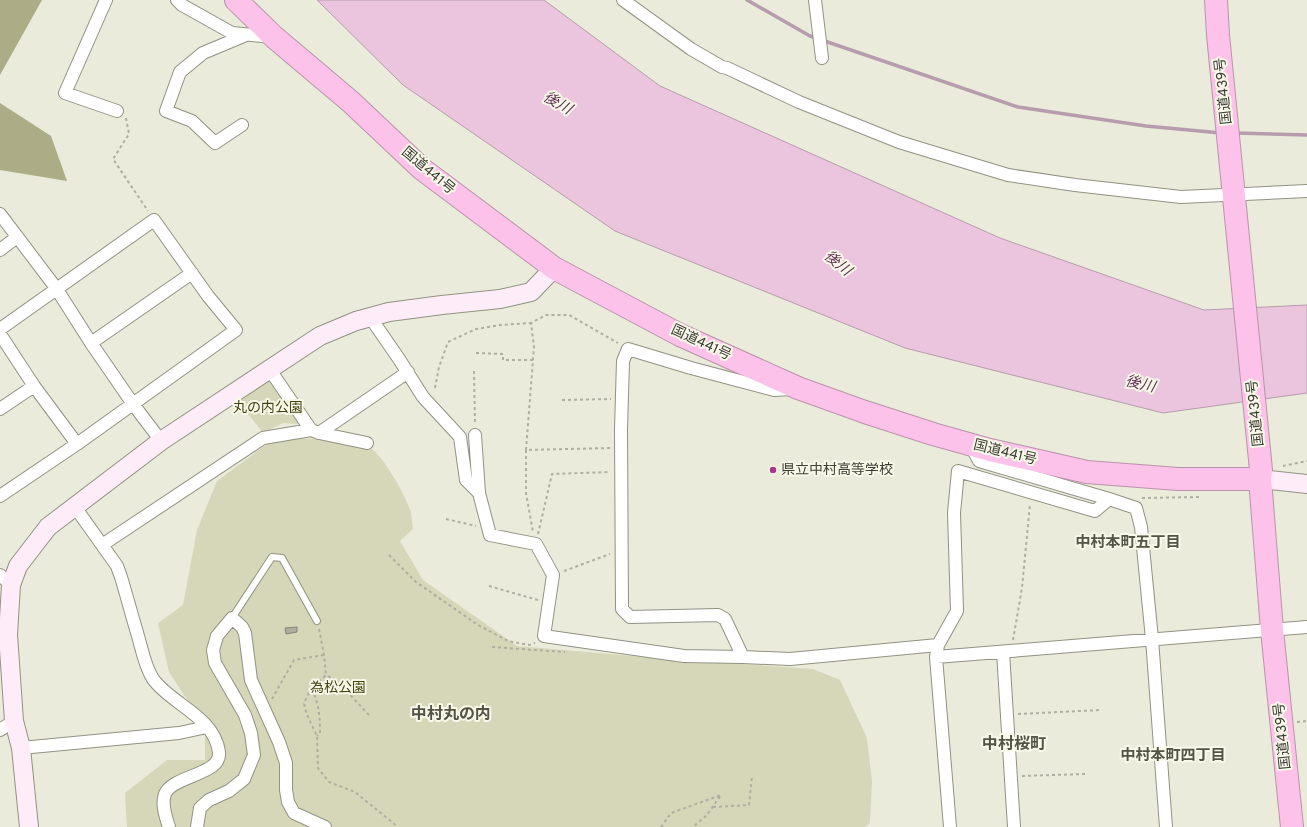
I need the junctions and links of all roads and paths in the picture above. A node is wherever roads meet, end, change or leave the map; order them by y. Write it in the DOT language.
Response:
graph roads {
  1 [pos="106,0"];
  2 [pos="177,0"];
  3 [pos="236,0"];
  4 [pos="623,0"];
  5 [pos="815,0"];
  6 [pos="1216,0"];
  7 [pos="246,35"];
  8 [pos="274,37"];
  9 [pos="822,58"];
  10 [pos="117,111"];
  11 [pos="242,125"];
  12 [pos="1307,191"];
  13 [pos="1235,200"];
  14 [pos="0,214"];
  15 [pos="154,220"];
  16 [pos="17,237"];
  17 [pos="0,250"];
  18 [pos="554,268"];
  19 [pos="192,273"];
  20 [pos="56,288"];
  21 [pos="370,317"];
  22 [pos="531,323"];
  23 [pos="0,329"];
  24 [pos="0,334"];
  25 [pos="91,343"];
  26 [pos="628,349"];
  27 [pos="476,353"];
  28 [pos="533,360"];
  29 [pos="270,370"];
  30 [pos="474,371"];
  31 [pos="408,372"];
  32 [pos="34,386"];
  33 [pos="434,388"];
  34 [pos="798,388"];
  35 [pos="622,398"];
  36 [pos="562,400"];
  37 [pos="133,404"];
  38 [pos="0,409"];
  39 [pos="315,432"];
  40 [pos="475,435"];
  41 [pos="161,441"];
  42 [pos="367,443"];
  43 [pos="77,444"];
  44 [pos="970,444"];
  45 [pos="621,448"];
  46 [pos="526,450"];
  47 [pos="1307,461"];
  48 [pos="621,471"];
  49 [pos="1260,474"];
  50 [pos="1307,484"];
  51 [pos="1031,492"];
  52 [pos="479,493"];
  53 [pos="0,496"];
  54 [pos="1109,499"];
  55 [pos="75,507"];
  56 [pos="446,519"];
  57 [pos="488,529"];
  58 [pos="536,544"];
  59 [pos="102,545"];
  60 [pos="622,550"];
  61 [pos="389,555"];
  62 [pos="553,574"];
  63 [pos="5,580"];
  64 [pos="489,586"];
  65 [pos="549,603"];
  66 [pos="232,618"];
  67 [pos="317,622"];
  68 [pos="1307,627"];
  69 [pos="1272,630"];
  70 [pos="544,636"];
  71 [pos="4,637"];
  72 [pos="1152,639"];
  73 [pos="938,645"];
  74 [pos="1007,651"];
  75 [pos="324,655"];
  76 [pos="743,657"];
  77 [pos="936,657"];
  78 [pos="326,675"];
  79 [pos="312,689"];
  80 [pos="265,710"];
  81 [pos="1101,710"];
  82 [pos="1007,714"];
  83 [pos="369,715"];
  84 [pos="7,725"];
  85 [pos="207,727"];
  86 [pos="317,736"];
  87 [pos="20,748"];
  88 [pos="1085,774"];
  89 [pos="1011,776"];
  90 [pos="752,777"];
  91 [pos="713,807"];
  92 [pos="29,827"];
  93 [pos="169,827"];
  94 [pos="198,827"];
  95 [pos="325,827"];
  96 [pos="398,827"];
  97 [pos="661,827"];
  98 [pos="693,827"];
  99 [pos="950,827"];
  100 [pos="1014,827"];
  101 [pos="1166,827"];
  102 [pos="1292,827"];
  1 -- 10 [label="street"];
  2 -- 7 [label="street"];
  3 -- 8 [label="highway, 国道441号"];
  4 -- 13 [label="street"];
  5 -- 9 [label="street"];
  6 -- 13 [label="highway, 国道439号"];
  7 -- 8 [label="street"];
  7 -- 11 [label="street"];
  8 -- 18 [label="highway, 国道441号"];
  10 -- 15 [label="path"];
  12 -- 13 [label="street"];
  13 -- 49 [label="highway, 国道439号"];
  14 -- 16 [label="street"];
  15 -- 19 [label="street"];
  15 -- 20 [label="street"];
  16 -- 17 [label="street"];
  16 -- 20 [label="street"];
  18 -- 21 [label="street"];
  18 -- 34 [label="highway, 国道441号"];
  19 -- 25 [label="street"];
  19 -- 37 [label="street"];
  20 -- 23 [label="street"];
  20 -- 25 [label="street"];
  21 -- 29 [label="street"];
  21 -- 31 [label="street"];
  22 -- 26 [label="path"];
  22 -- 28 [label="path"];
  22 -- 33 [label="path"];
  24 -- 32 [label="street"];
  25 -- 37 [label="street"];
  26 -- 34 [label="street"];
  26 -- 35 [label="street"];
  27 -- 28 [label="path"];
  28 -- 46 [label="path"];
  29 -- 39 [label="street"];
  29 -- 41 [label="street"];
  30 -- 40 [label="path"];
  31 -- 39 [label="street"];
  31 -- 52 [label="street"];
  32 -- 38 [label="street"];
  32 -- 43 [label="street"];
  34 -- 44 [label="highway, 国道441号"];
  35 -- 36 [label="path"];
  35 -- 45 [label="street"];
  37 -- 41 [label="street"];
  37 -- 43 [label="street"];
  39 -- 42 [label="street"];
  39 -- 59 [label="street"];
  40 -- 52 [label="street"];
  41 -- 55 [label="street"];
  43 -- 53 [label="street"];
  44 -- 49 [label="highway, 国道441号"];
  44 -- 54 [label="street"];
  45 -- 46 [label="path"];
  45 -- 48 [label="street"];
  46 -- 58 [label="path"];
  47 -- 49 [label="path"];
  48 -- 58 [label="path"];
  48 -- 60 [label="street"];
  49 -- 50 [label="street"];
  49 -- 69 [label="highway, 国道439号"];
  51 -- 54 [label="street"];
  51 -- 73 [label="street"];
  51 -- 74 [label="path"];
  52 -- 57 [label="street"];
  54 -- 72 [label="street"];
  55 -- 59 [label="street"];
  55 -- 63 [label="street"];
  56 -- 57 [label="path"];
  57 -- 58 [label="street"];
  58 -- 62 [label="street"];
  59 -- 85 [label="street"];
  60 -- 62 [label="path"];
  60 -- 76 [label="street"];
  61 -- 70 [label="path"];
  62 -- 65 [label="street"];
  63 -- 71 [label="street"];
  64 -- 65 [label="path"];
  65 -- 70 [label="street"];
  66 -- 67 [label="lane"];
  66 -- 80 [label="street"];
  66 -- 94 [label="street"];
  67 -- 75 [label="path"];
  68 -- 69 [label="street"];
  69 -- 72 [label="street"];
  69 -- 102 [label="highway, 国道439号"];
  70 -- 76 [label="street"];
  71 -- 84 [label="street"];
  72 -- 74 [label="street"];
  72 -- 101 [label="street"];
  73 -- 76 [label="street"];
  73 -- 77 [label="street"];
  74 -- 77 [label="street"];
  74 -- 82 [label="street"];
  75 -- 78 [label="path"];
  75 -- 80 [label="path"];
  77 -- 99 [label="street"];
  78 -- 79 [label="path"];
  78 -- 83 [label="path"];
  79 -- 86 [label="path"];
  79 -- 86 [label="path"];
  80 -- 95 [label="street"];
  81 -- 82 [label="path"];
  82 -- 89 [label="street"];
  84 -- 87 [label="street"];
  85 -- 87 [label="street"];
  85 -- 93 [label="street"];
  86 -- 96 [label="path"];
  87 -- 92 [label="street"];
  88 -- 89 [label="path"];
  89 -- 100 [label="street"];
  90 -- 91 [label="path"];
  91 -- 97 [label="path"];
  91 -- 98 [label="path"];
}
